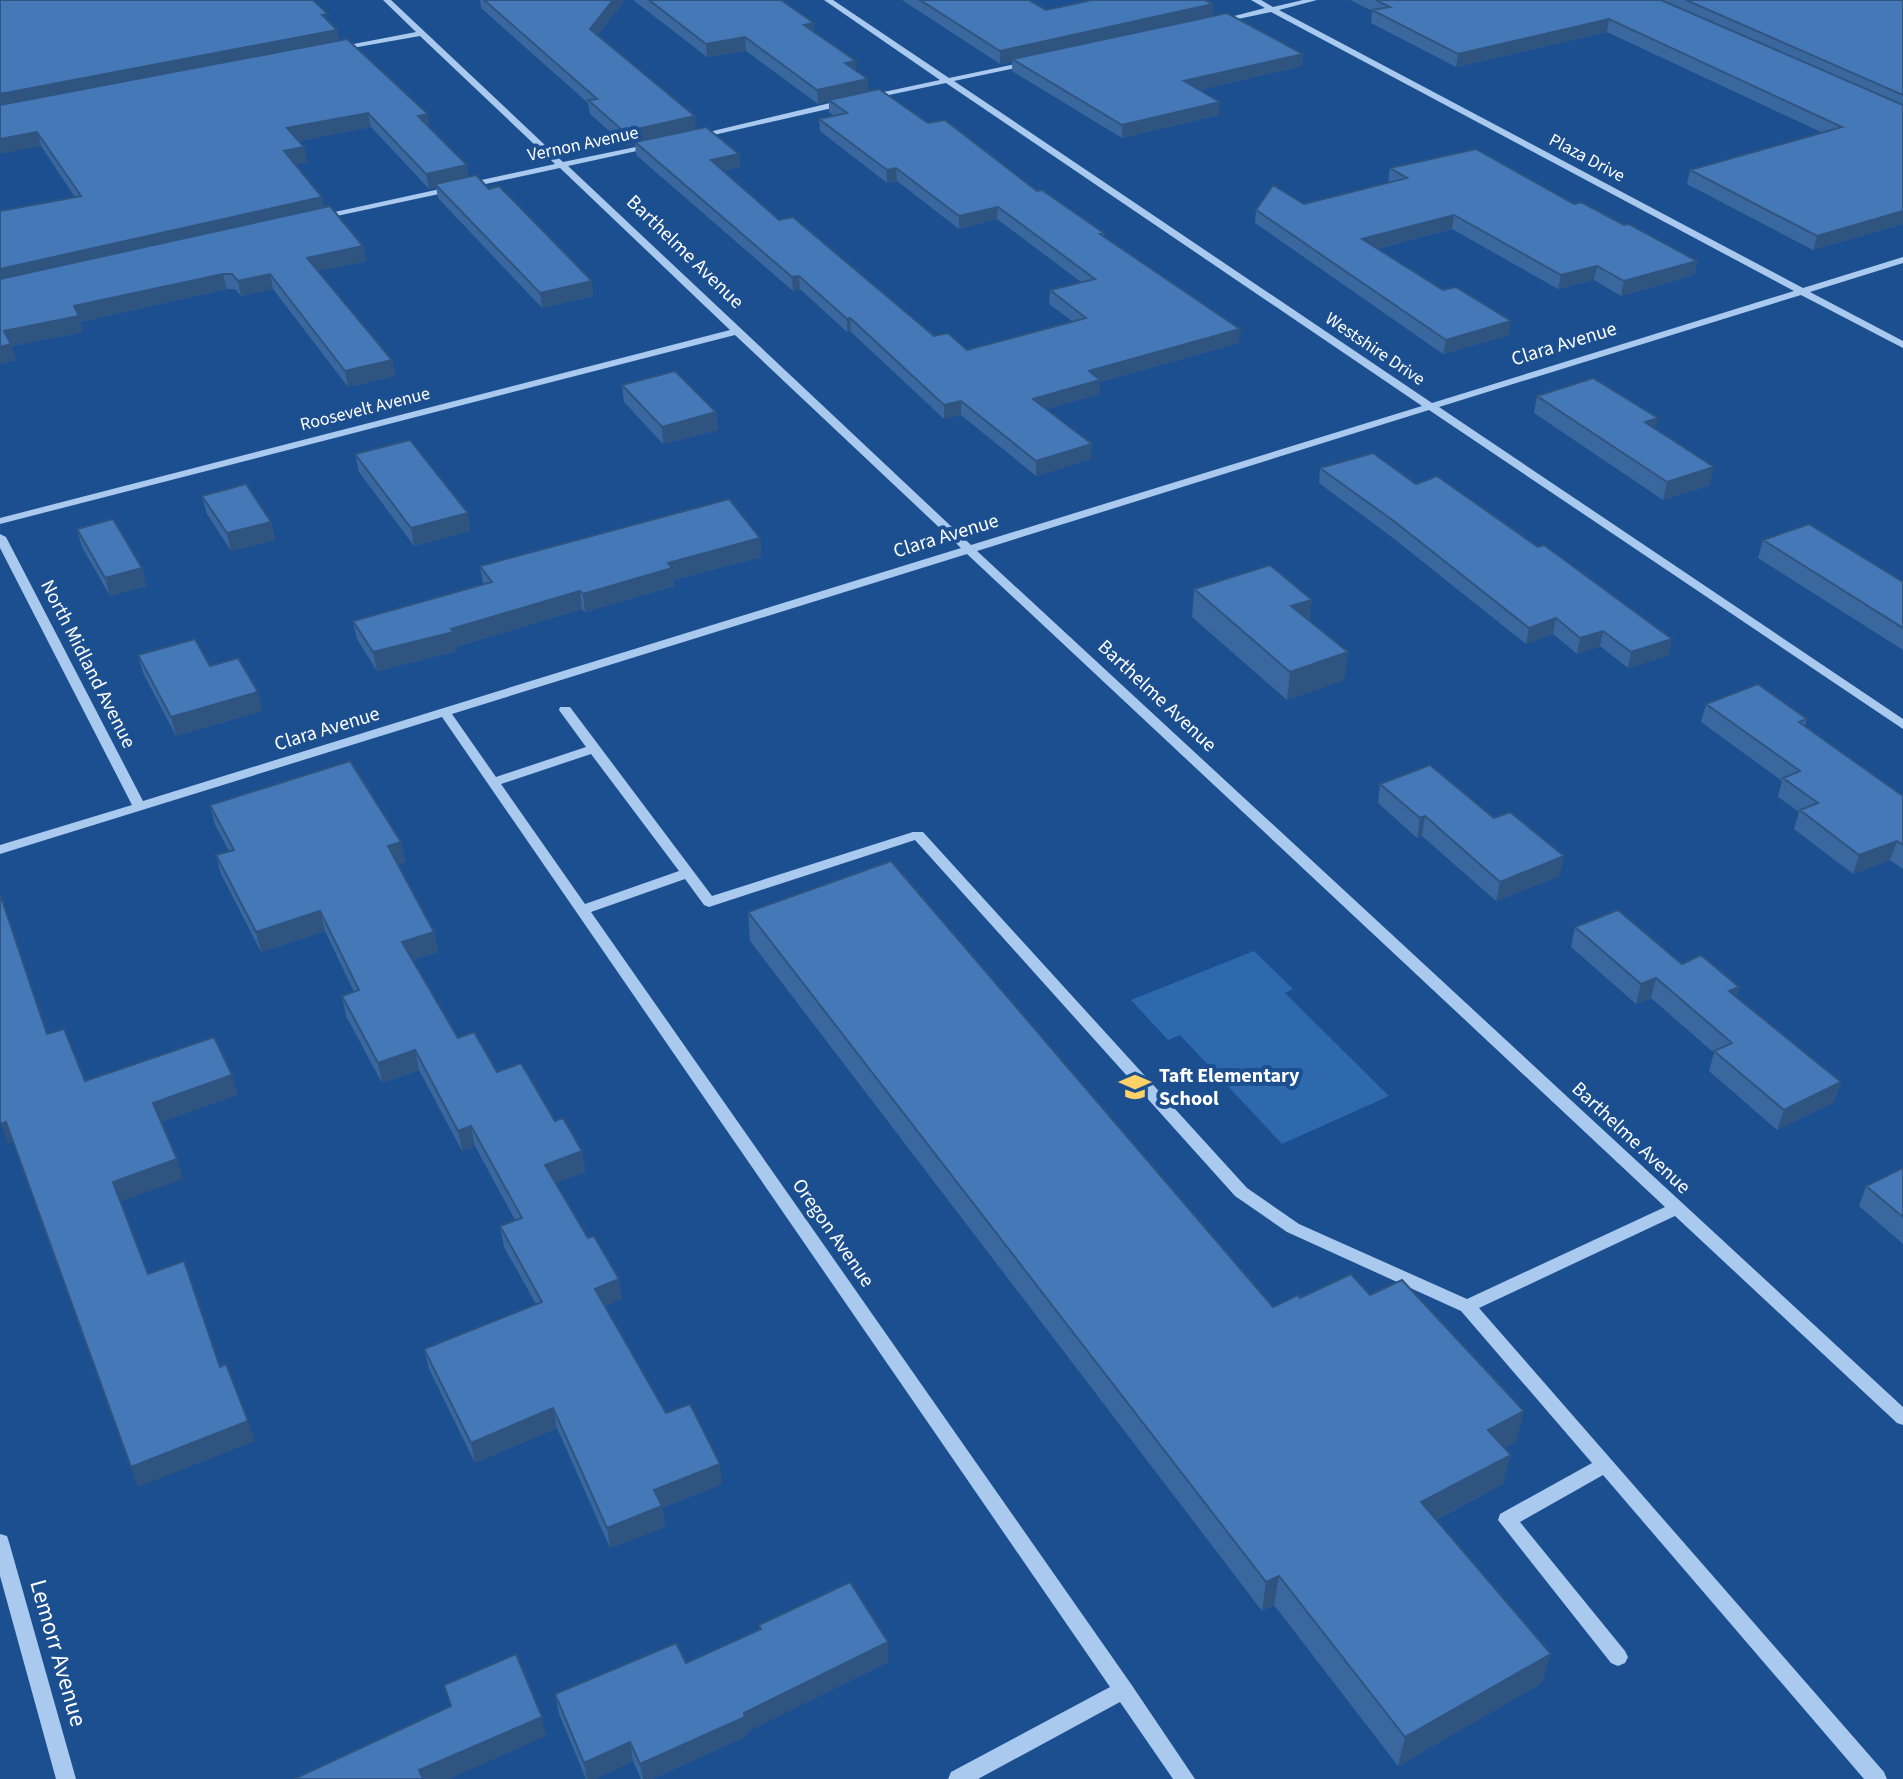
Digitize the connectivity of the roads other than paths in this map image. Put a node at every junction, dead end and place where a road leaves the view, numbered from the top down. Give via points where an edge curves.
1 (387, 0) edge
2 (828, 0) edge
3 (1255, 0) edge
4 (1313, 0) edge
5 (1272, 9) junction
6 (1210, 23) edge
7 (421, 33) junction
8 (328, 51) edge
9 (1039, 60) edge
10 (946, 81) junction
11 (687, 138) edge
12 (656, 144) edge
13 (565, 165) junction
14 (305, 222) edge
15 (1903, 260) edge
16 (1802, 291) junction
17 (738, 331) junction
18 (1903, 345) edge
19 (1431, 406) junction
20 (0, 521) edge
21 (2, 544) edge
22 (969, 550) junction
23 (565, 710) dead end
24 (445, 713) junction
25 (1903, 725) edge
26 (594, 749) junction
27 (493, 782) junction
28 (140, 808) junction
29 (0, 850) edge
30 (688, 873) junction
31 (582, 910) junction
32 (1678, 1208) junction
33 (1467, 1306) junction
34 (1903, 1418) edge
35 (1605, 1465) junction
36 (0, 1542) edge
37 (1618, 1657) dead end
38 (1124, 1690) junction
39 (66, 1779) edge
40 (958, 1779) edge
41 (1185, 1779) edge
42 (1877, 1779) edge

1 - 7 street, Barthelme Avenue
2 - 10 street, Westshire Drive
3 - 5 street, Plaza Drive
4 - 5 street
5 - 6 street
5 - 16 street, Plaza Drive
7 - 8 street
7 - 13 street, Barthelme Avenue
9 - 10 street
10 - 11 street
10 - 19 street, Westshire Drive
12 - 13 street, Vernon Avenue
13 - 14 street, Vernon Avenue
13 - 17 street, Barthelme Avenue
15 - 16 street, Clara Avenue
16 - 18 street, Plaza Drive
16 - 19 street, Clara Avenue
17 - 20 street, Roosevelt Avenue
17 - 22 street, Barthelme Avenue
19 - 22 street, Clara Avenue
19 - 25 street, Westshire Drive
21 - 28 street, North Midland Avenue
22 - 24 street, Clara Avenue
22 - 32 street, Barthelme Avenue
23 - 26 street
24 - 27 street, Oregon Avenue
24 - 28 street, Clara Avenue
26 - 27 street
26 - 30 street
27 - 31 street, Oregon Avenue
28 - 29 street, Clara Avenue
30 - 31 street
30 - 33 street via 709,902 918,835 1241,1192 1293,1228
31 - 38 street, Oregon Avenue
32 - 33 street
32 - 34 street, Barthelme Avenue
33 - 35 street
35 - 37 street via 1507,1520
35 - 42 street
36 - 39 street, Lemorr Avenue
38 - 40 street
38 - 41 street, Oregon Avenue

